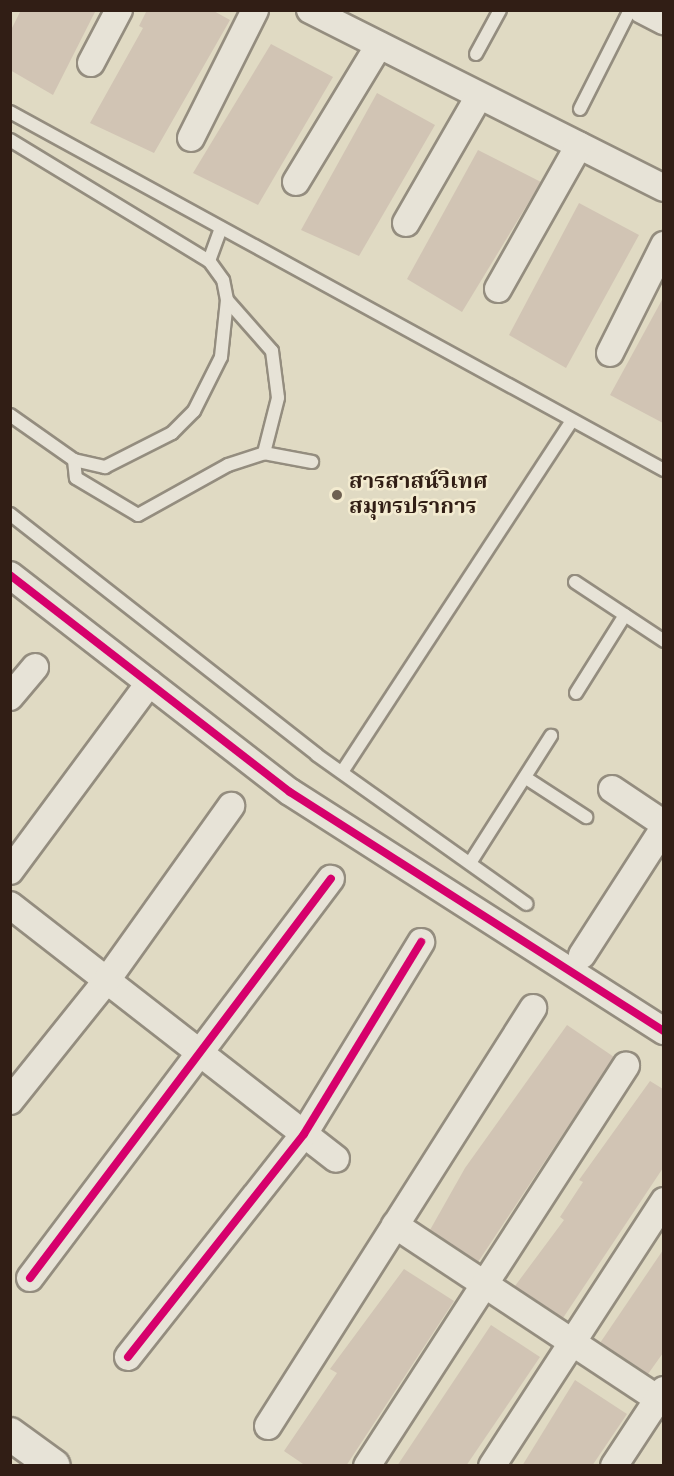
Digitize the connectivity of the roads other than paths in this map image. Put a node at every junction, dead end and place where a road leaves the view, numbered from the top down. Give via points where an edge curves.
1 (119, 10) edge
2 (255, 10) edge
3 (310, 10) edge
4 (500, 10) edge
5 (630, 10) edge
6 (642, 10) edge
7 (663, 21) edge
8 (379, 45) junction
9 (476, 54) dead end
10 (91, 63) dead end
11 (480, 96) junction
12 (580, 109) dead end
13 (10, 112) edge
14 (191, 138) dead end
15 (10, 140) edge
16 (579, 145) junction
17 (296, 182) dead end
18 (663, 188) edge
19 (406, 223) dead end
20 (222, 228) junction
21 (663, 245) edge
22 (209, 261) junction
23 (498, 289) dead end
24 (227, 300) junction
25 (610, 353) dead end
26 (10, 415) edge
27 (572, 420) junction
28 (264, 453) junction
29 (74, 460) junction
30 (312, 462) dead end
31 (663, 470) edge
32 (10, 514) edge
33 (10, 575) edge
34 (575, 582) dead end
35 (625, 615) junction
36 (663, 641) edge
37 (35, 667) dead end
38 (149, 683) junction
39 (576, 693) dead end
40 (10, 698) edge
41 (551, 736) dead end
42 (342, 772) junction
43 (526, 778) junction
44 (612, 789) dead end
45 (231, 806) dead end
46 (586, 817) dead end
47 (663, 826) edge
48 (470, 863) junction
49 (10, 871) edge
50 (331, 879) dead end
51 (527, 904) dead end
52 (10, 905) edge
53 (421, 942) dead end
54 (582, 955) dead end
55 (107, 980) junction
56 (532, 1008) dead end
57 (663, 1031) edge
58 (201, 1055) junction
59 (626, 1066) dead end
60 (10, 1101) edge
61 (304, 1134) junction
62 (336, 1159) dead end
63 (663, 1200) edge
64 (394, 1225) junction
65 (30, 1278) dead end
66 (482, 1283) junction
67 (572, 1342) junction
68 (128, 1357) dead end
69 (662, 1397) edge
70 (268, 1426) dead end
71 (10, 1434) edge
72 (54, 1466) edge
73 (367, 1466) edge
74 (492, 1466) edge
75 (614, 1466) edge

1 - 10 street
2 - 14 street
3 - 8 street
4 - 9 lane
5 - 12 lane
6 - 7 street
8 - 11 street
8 - 17 street
11 - 16 street
11 - 19 street
13 - 20 lane
15 - 22 lane
16 - 18 street
16 - 23 street
20 - 22 lane
20 - 27 lane
21 - 25 street
22 - 24 lane via 223,280
24 - 28 lane via 272,351 278,398
24 - 29 lane via 221,357 194,411 172,433 131,458 105,467
26 - 29 lane
27 - 31 lane
27 - 42 lane
28 - 29 lane via 228,465 138,515 76,478
28 - 30 lane
32 - 42 lane
33 - 38 street
34 - 35 lane
35 - 36 lane
35 - 39 lane
37 - 40 street
38 - 49 street
38 - 57 street via 290,792
41 - 43 lane
42 - 48 lane
43 - 46 lane
43 - 48 lane
44 - 47 street
45 - 55 street
47 - 54 street
48 - 51 lane
50 - 58 street
52 - 55 street
53 - 61 street
55 - 58 street
55 - 60 street
56 - 64 street
58 - 61 street
58 - 65 street
59 - 66 street
61 - 62 street
61 - 68 street
63 - 67 street
64 - 66 street
64 - 70 street
66 - 67 street
66 - 73 street
67 - 69 street
67 - 74 street
69 - 75 street
71 - 72 street

